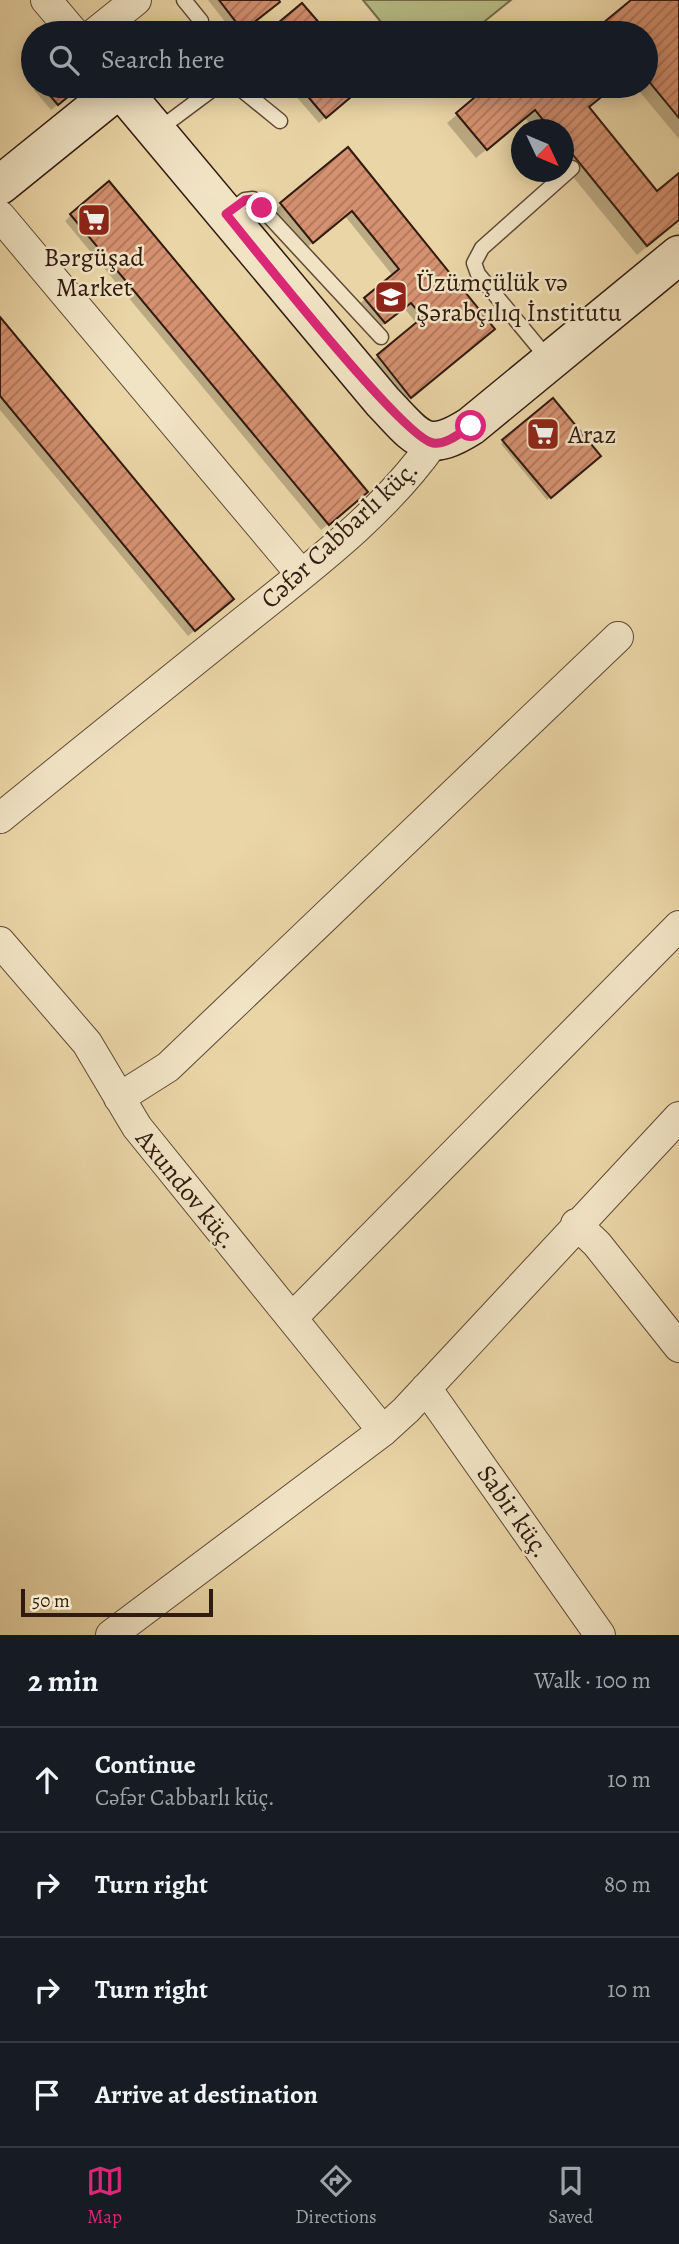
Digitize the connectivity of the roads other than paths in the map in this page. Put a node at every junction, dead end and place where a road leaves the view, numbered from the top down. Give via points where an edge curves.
1 (46, 0) edge
2 (136, 0) edge
3 (184, 0) edge
4 (64, 21) edge
5 (110, 21) edge
6 (200, 21) edge
7 (119, 98) edge
8 (132, 98) edge
9 (201, 98) edge
10 (251, 98) edge
11 (279, 121) dead end
12 (157, 131) junction
13 (557, 182) edge
14 (0, 186) edge
15 (226, 214) junction
16 (0, 216) edge
17 (679, 255) edge
18 (381, 337) dead end
19 (550, 361) junction
20 (433, 443) junction
21 (301, 574) junction
22 (618, 638) dead end
23 (0, 818) edge
24 (679, 926) edge
25 (0, 942) edge
26 (120, 1098) junction
27 (679, 1117) edge
28 (576, 1224) junction
29 (292, 1318) junction
30 (679, 1347) edge
31 (426, 1388) junction
32 (383, 1431) junction
33 (111, 1635) edge
34 (600, 1635) edge

1 - 4 street
2 - 5 street
3 - 6 lane
7 - 14 street
8 - 12 street
9 - 12 lane
10 - 11 lane
12 - 15 street
13 - 19 lane via 482,248 474,263 478,274
15 - 18 lane via 253,199
15 - 20 street via 383,402 416,435
16 - 21 street
17 - 19 street, Cəfər Cabbarlı küç.
19 - 20 street, Cəfər Cabbarlı küç. via 471,426
20 - 21 street, Cəfər Cabbarlı küç. via 389,495
21 - 23 street, Cəfər Cabbarlı küç.
22 - 26 street via 168,1067
24 - 29 street
25 - 26 street, Axundov küç. via 87,1043
26 - 29 street, Axundov küç. via 137,1127
27 - 28 street
28 - 30 street
28 - 31 street
29 - 32 street, Axundov küç.
31 - 32 street
31 - 34 street, Sabir küç.
32 - 33 street

